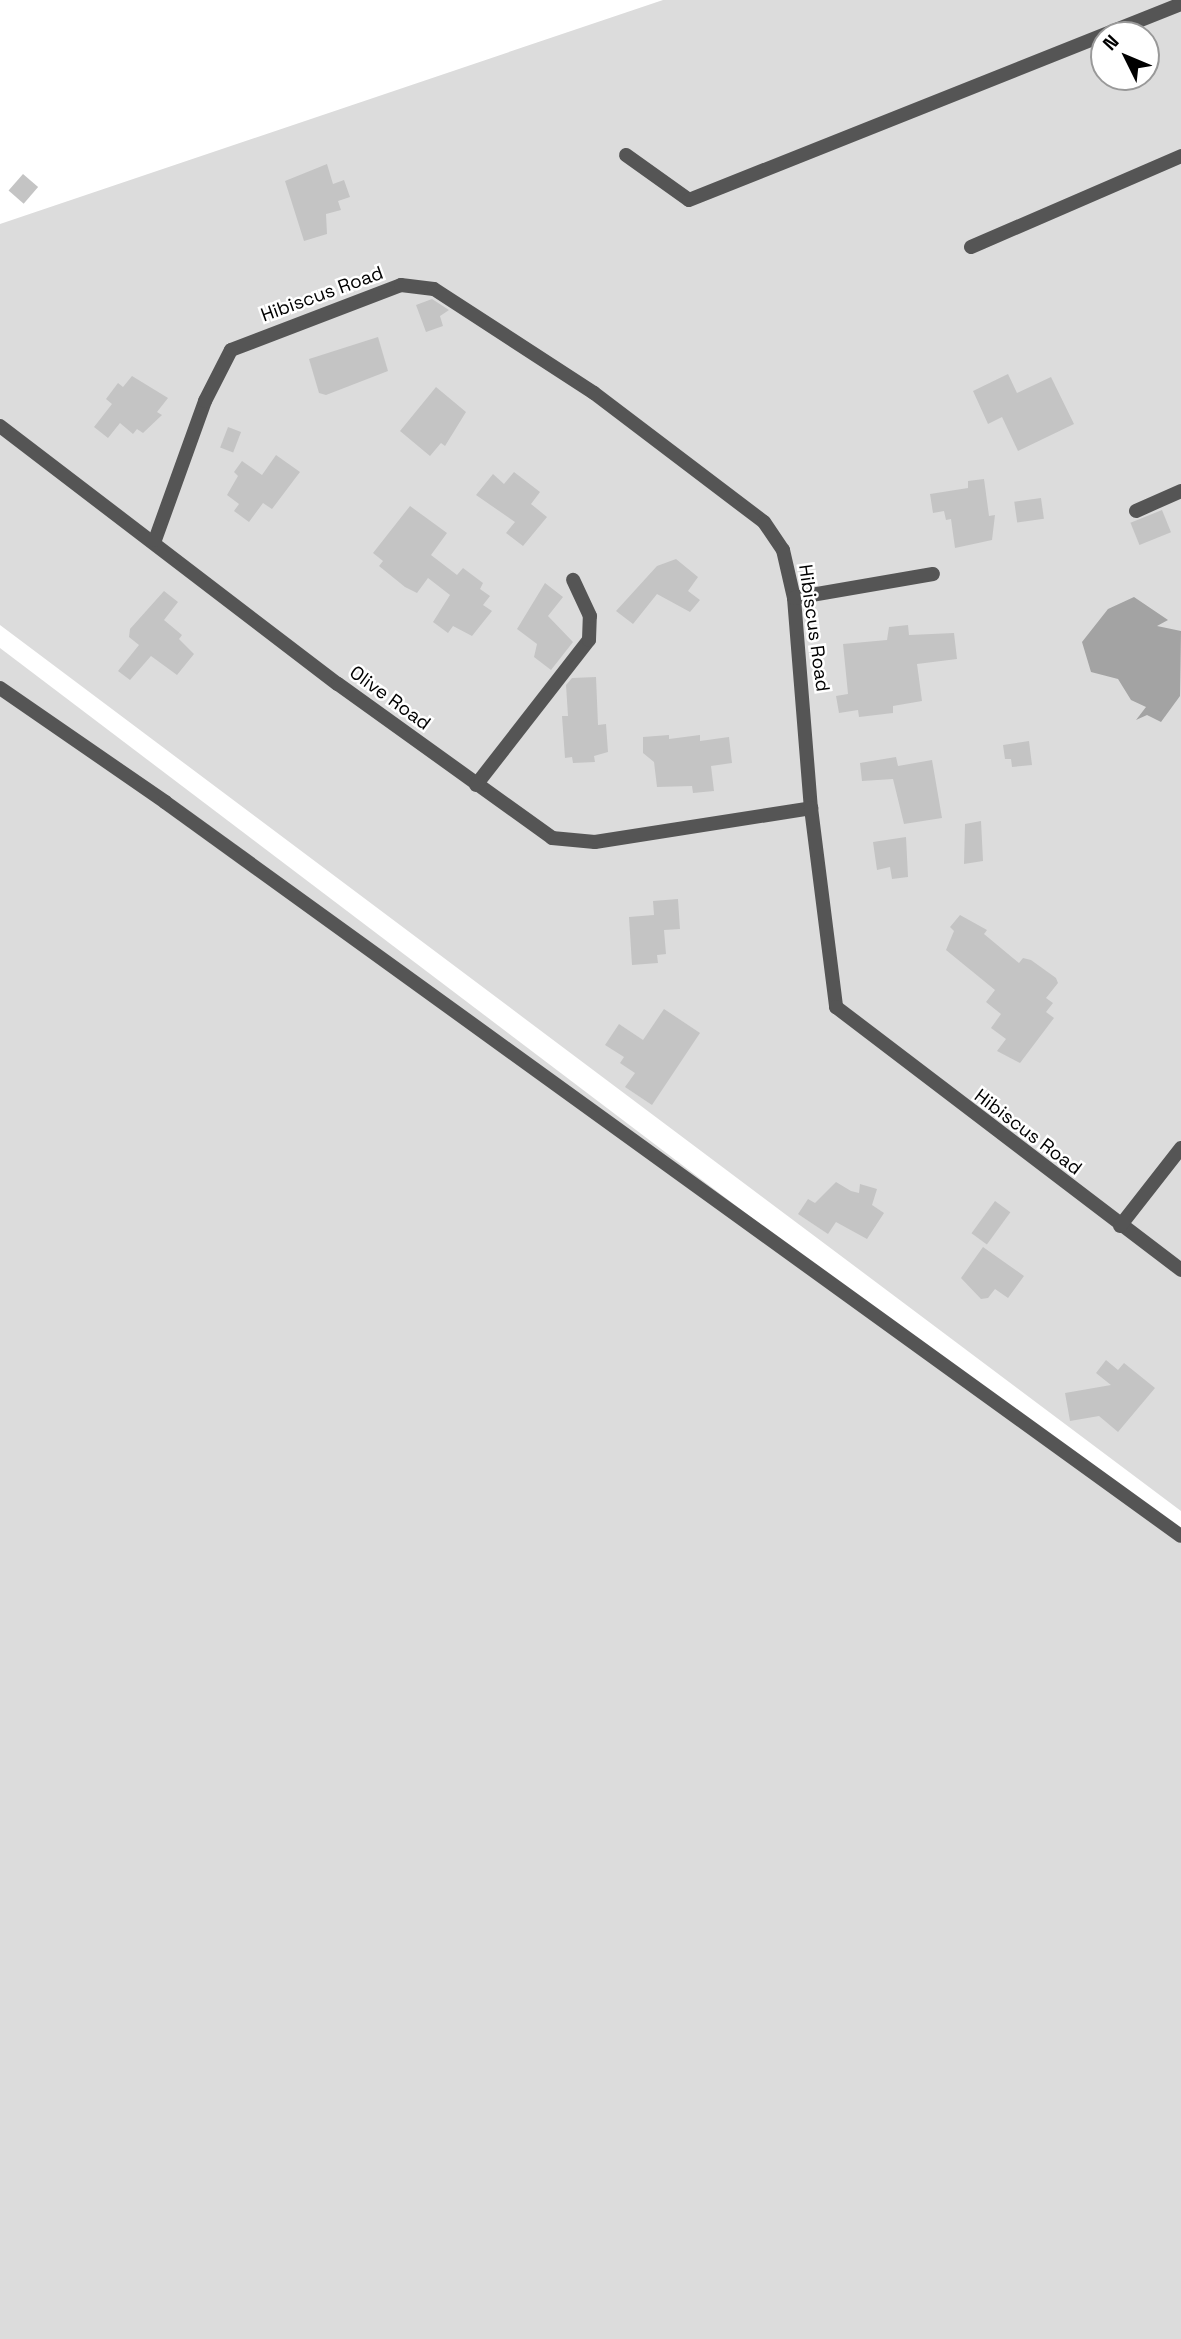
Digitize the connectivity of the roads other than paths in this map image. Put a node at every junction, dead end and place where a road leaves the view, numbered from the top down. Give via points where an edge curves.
1 (1181, 4) edge
2 (626, 155) dead end
3 (1181, 156) edge
4 (971, 247) dead end
5 (0, 426) edge
6 (1181, 491) edge
7 (1136, 512) dead end
8 (155, 540) junction
9 (933, 574) dead end
10 (573, 580) dead end
11 (794, 598) junction
12 (0, 688) edge
13 (476, 785) junction
14 (811, 808) junction
15 (1181, 1148) edge
16 (1120, 1226) junction
17 (1181, 1270) edge
18 (1181, 1536) edge

1 - 2 street via 689,200
3 - 4 street
5 - 8 street, Olive Road
6 - 7 street
8 - 11 street, Hibiscus Road via 205,401 231,350 401,285 419,285 462,305 594,393 764,522 783,550
8 - 13 street, Olive Road
9 - 11 street
10 - 13 street via 590,616 589,640
11 - 14 street, Hibiscus Road
12 - 18 street via 165,802
13 - 14 street, Olive Road via 533,827 570,841 594,842
14 - 16 street, Hibiscus Road via 836,1007
15 - 16 street
16 - 17 street, Hibiscus Road

